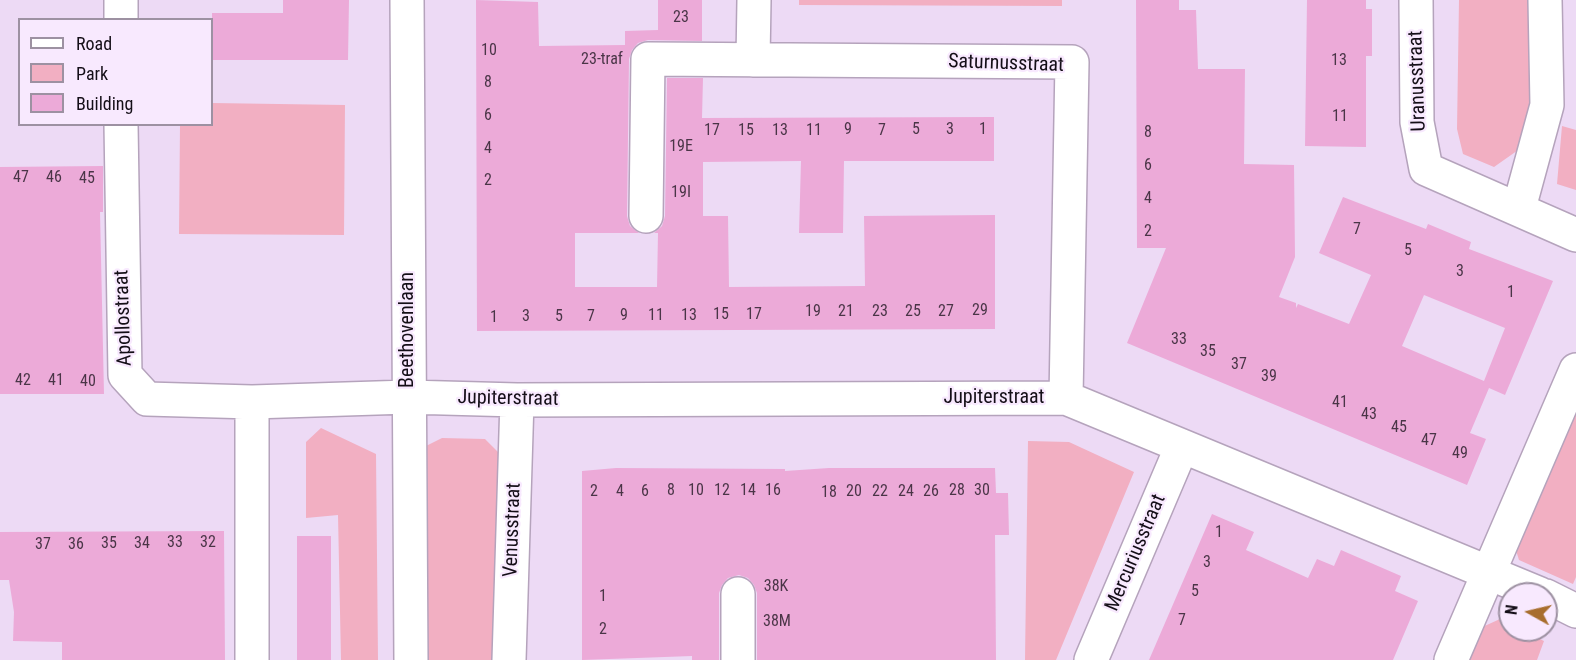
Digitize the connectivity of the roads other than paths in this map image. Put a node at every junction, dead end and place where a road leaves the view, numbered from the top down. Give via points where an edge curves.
1 (121, 0) edge
2 (407, 0) edge
3 (754, 0) edge
4 (1416, 0) edge
5 (1545, 0) edge
6 (121, 18) edge
7 (753, 60) junction
8 (121, 126) edge
9 (1519, 208) junction
10 (646, 216) dead end
11 (1576, 235) edge
12 (1576, 370) edge
13 (408, 397) junction
14 (1066, 398) junction
15 (517, 400) junction
16 (252, 402) junction
17 (1182, 446) junction
18 (1488, 573) junction
19 (1510, 582) edge
20 (738, 594) dead end
21 (1558, 602) edge
22 (1576, 611) edge
23 (252, 660) edge
24 (411, 660) edge
25 (509, 660) edge
26 (738, 660) edge
27 (1090, 660) edge
28 (1451, 660) edge

1 - 6 street
2 - 13 street, Beethovenlaan
3 - 7 street
4 - 9 street, Uranusstraat via 1417,122 1426,169
5 - 9 street via 1547,105
7 - 10 street, Saturnusstraat via 648,59
7 - 14 street, Saturnusstraat via 1072,62
8 - 16 street, Apollostraat via 125,375 147,399
9 - 11 street, Uranusstraat
12 - 18 street
13 - 15 street, Jupiterstraat
13 - 16 street, Apollostraat
13 - 24 street, Beethovenlaan
14 - 15 street, Jupiterstraat
14 - 17 street, Jupiterstraat
15 - 25 street, Venusstraat
16 - 23 street
17 - 18 street, Jupiterstraat
17 - 27 street, Mercuriusstraat
18 - 19 street, Jupiterstraat
18 - 28 street
20 - 26 street
21 - 22 street

